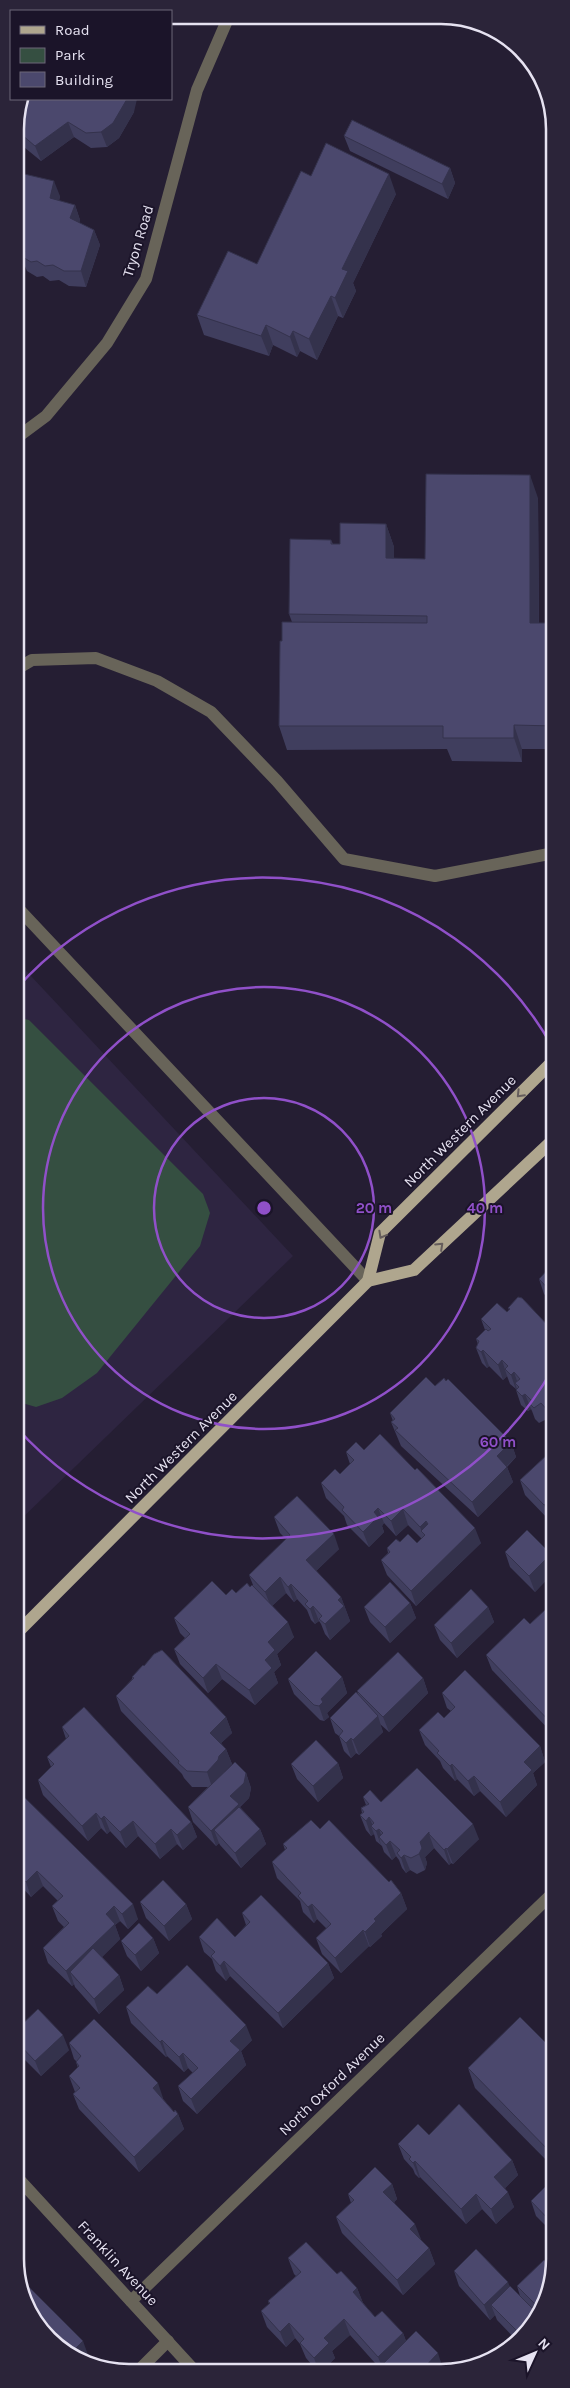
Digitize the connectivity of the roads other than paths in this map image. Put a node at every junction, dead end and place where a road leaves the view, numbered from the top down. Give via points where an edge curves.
1 (225, 24) edge
2 (24, 432) edge
3 (24, 665) edge
4 (546, 855) edge
5 (24, 915) edge
6 (546, 1068) edge
7 (546, 1146) edge
8 (368, 1282) junction
9 (24, 1626) edge
10 (546, 1900) edge
11 (24, 2185) edge
12 (131, 2301) junction
13 (168, 2341) junction
14 (145, 2364) edge
15 (189, 2364) edge

1 - 2 street, Tryon Road via 196,90 146,279 107,343 46,416
3 - 4 street via 32,660 96,658 165,685 211,712 277,781 344,859 435,876
5 - 8 street
6 -> 8 main road, North Western Avenue via 380,1233
8 -> 7 main road via 414,1270
8 - 9 main road, North Western Avenue
10 - 12 street, North Oxford Avenue
11 - 12 street, Franklin Avenue
12 - 13 street, Franklin Avenue
13 - 14 street
13 - 15 street, Franklin Avenue

